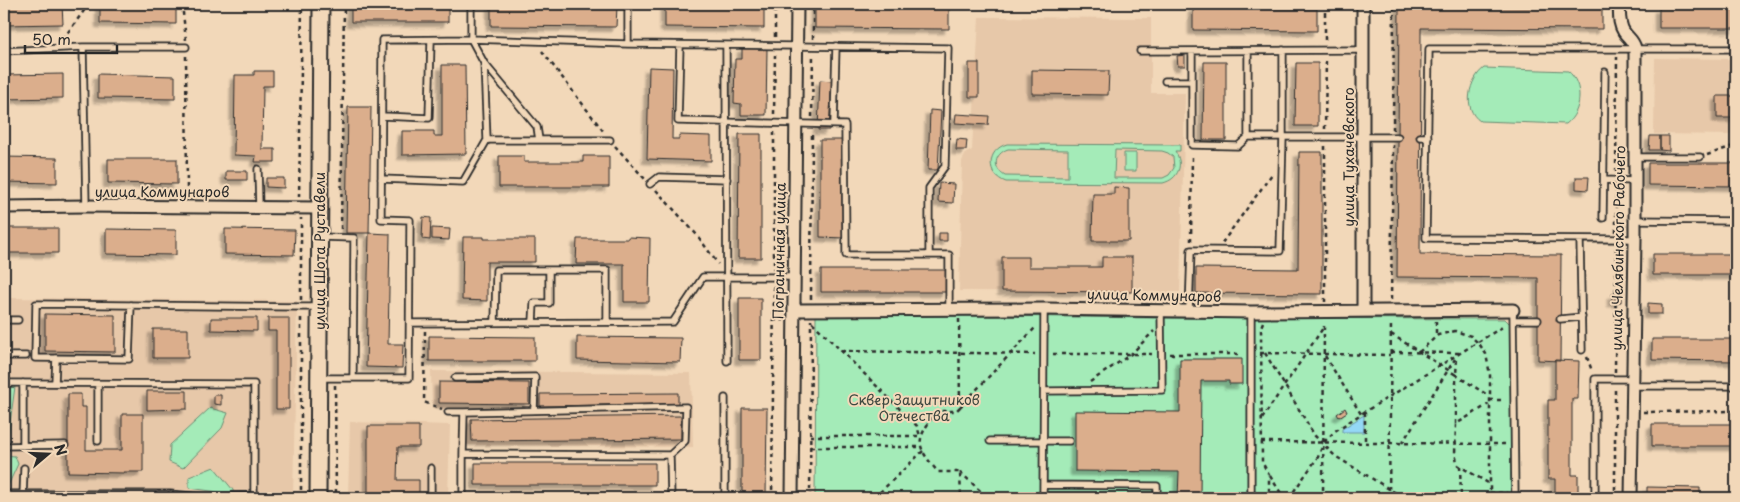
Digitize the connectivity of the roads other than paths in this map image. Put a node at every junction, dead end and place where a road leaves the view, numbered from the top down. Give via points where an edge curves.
1 (321, 4) edge
2 (471, 4) edge
3 (628, 4) edge
4 (797, 4) edge
5 (1363, 4) edge
6 (1619, 4) edge
7 (471, 39) junction
8 (431, 40) junction
9 (628, 44) junction
10 (680, 45) junction
11 (726, 45) junction
12 (797, 46) junction
13 (836, 46) junction
14 (83, 47) junction
15 (186, 47) road end
16 (1635, 48) junction
17 (1736, 49) edge
18 (1248, 50) junction
19 (1283, 50) junction
20 (1363, 50) junction
21 (4, 51) edge
22 (1140, 51) dead end
23 (1192, 51) junction
24 (484, 63) junction
25 (1605, 72) dead end
26 (1165, 81) dead end
27 (1192, 81) junction
28 (382, 116) junction
29 (727, 123) junction
30 (796, 123) junction
31 (834, 124) junction
32 (1283, 136) junction
33 (1363, 136) junction
34 (1248, 137) junction
35 (1395, 137) road end
36 (1420, 137) dead end
37 (1428, 137) junction
38 (487, 140) junction
39 (539, 140) junction
40 (610, 140) road end
41 (1635, 157) junction
42 (1700, 157) road end
43 (258, 169) dead end
44 (727, 178) junction
45 (381, 179) junction
46 (1604, 180) junction
47 (1634, 181) junction
48 (650, 184) road end
49 (86, 206) junction
50 (4, 207) edge
51 (258, 207) junction
52 (319, 208) junction
53 (1603, 218) dead end
54 (1634, 220) junction
55 (1736, 221) edge
56 (319, 237) junction
57 (1635, 239) junction
58 (1580, 240) junction
59 (929, 255) junction
60 (549, 270) junction
61 (794, 277) junction
62 (728, 278) junction
63 (131, 305) junction
64 (318, 307) junction
65 (949, 309) junction
66 (1044, 309) junction
67 (794, 310) junction
68 (1363, 310) junction
69 (1161, 311) junction
70 (1189, 311) junction
71 (1252, 312) junction
72 (1514, 315) junction
73 (1582, 317) junction
74 (4, 320) edge
75 (18, 320) dead end
76 (1538, 320) dead end
77 (1560, 320) dead end
78 (495, 322) junction
79 (534, 322) junction
80 (607, 322) junction
81 (411, 323) junction
82 (1582, 350) road end
83 (4, 356) edge
84 (26, 356) dead end
85 (56, 358) junction
86 (727, 361) dead end
87 (318, 378) junction
88 (353, 378) junction
89 (455, 378) dead end
90 (1632, 382) junction
91 (4, 383) edge
92 (23, 383) junction
93 (55, 383) junction
94 (98, 384) junction
95 (1736, 386) edge
96 (1044, 390) junction
97 (725, 398) dead end
98 (534, 410) junction
99 (448, 412) road end
100 (464, 412) junction
101 (98, 441) dead end
102 (990, 441) dead end
103 (1044, 441) junction
104 (1068, 441) dead end
105 (65, 445) dead end
106 (4, 446) edge
107 (23, 446) junction
108 (463, 454) junction
109 (670, 455) junction
110 (24, 468) dead end
111 (431, 468) dead end
112 (1044, 485) junction
113 (4, 494) edge
114 (170, 496) edge
115 (23, 497) edge
116 (202, 497) edge
117 (254, 497) edge
118 (318, 498) edge
119 (431, 498) edge
120 (463, 498) edge
121 (671, 498) edge
122 (725, 498) edge
123 (792, 498) edge
124 (1043, 498) edge
125 (1157, 498) edge
126 (1252, 498) edge
127 (1515, 498) edge
128 (1595, 498) edge
129 (1631, 498) edge

1 - 52 street, улица Шота Руставели
2 - 7 lane
3 - 9 lane
4 - 12 street, Пограничная улица
5 - 20 street, улица Тухачевского
6 - 16 street via 1622,30
7 - 8 lane
7 - 9 lane
7 - 24 lane
8 - 28 lane via 382,40
8 - 28 lane via 429,118
9 - 10 lane
10 - 11 lane
10 - 29 lane via 678,121
11 - 12 lane
11 - 29 lane
12 - 13 lane
12 - 30 street, Пограничная улица
13 - 31 lane
13 - 59 lane via 948,48 945,166 929,188
14 - 15 lane
14 - 21 lane
14 - 49 lane
16 - 17 lane
16 - 37 lane via 1429,49
16 - 41 street, улица Челябинского Рабочего
18 - 19 lane
18 - 23 lane
18 - 34 lane
19 - 20 lane
19 - 32 lane
20 - 33 street, улица Тухачевского
22 - 23 lane
23 - 27 lane
24 - 38 lane
24 - 39 lane via 537,127
25 - 46 lane
26 - 27 lane
27 - 34 lane via 1192,145 1238,146
28 - 45 lane
29 - 30 lane
29 - 44 lane
30 - 31 lane
30 - 61 street, Пограничная улица
31 - 59 lane via 845,125 846,255
32 - 33 lane
32 - 34 lane
32 - 70 lane via 1280,250 1191,250
33 - 35 lane
33 - 68 street, улица Тухачевского
36 - 37 lane
37 - 58 lane via 1426,238
38 - 39 lane
38 - 45 lane via 463,182
39 - 40 lane
41 - 42 lane
41 - 47 street, улица Челябинского Рабочего
43 - 51 lane
44 - 48 lane via 659,177
44 - 62 lane
45 - 81 lane via 382,220 410,220
46 - 47 lane
46 - 53 lane
47 - 54 street, улица Челябинского Рабочего
49 - 50 street, улица Коммунаров
49 - 51 street, улица Коммунаров
51 - 52 street, улица Коммунаров
52 - 56 street, улица Шота Руставели
54 - 55 lane
54 - 57 street, улица Челябинского Рабочего
56 - 64 street, улица Шота Руставели
56 - 88 lane via 354,238
57 - 58 lane
57 - 90 street, улица Челябинского Рабочего
58 - 73 lane
59 - 65 lane via 949,255
60 - 78 lane via 496,270
60 - 79 lane via 549,303 534,302
60 - 80 lane via 607,270
61 - 62 lane
61 - 67 street, Пограничная улица
62 - 80 lane via 703,277 673,322
62 - 86 lane
63 - 64 lane
63 - 85 lane via 129,359
63 - 85 lane via 36,304 35,358
64 - 87 street, улица Шота Руставели
65 - 66 street, улица Коммунаров
65 - 67 street, улица Коммунаров
66 - 69 street, улица Коммунаров
66 - 96 lane
67 - 123 street, Пограничная улица
68 - 71 street, улица Коммунаров
68 - 72 street, улица Коммунаров
69 - 70 street, улица Коммунаров
69 - 96 lane via 1162,390
70 - 71 street, улица Коммунаров
71 - 126 lane
72 - 76 lane
72 - 127 lane
73 - 77 lane
73 - 82 lane
74 - 75 lane
78 - 79 lane
78 - 81 lane
79 - 80 lane
81 - 88 lane via 410,378
83 - 84 lane
85 - 93 lane
87 - 88 lane
87 - 118 street, улица Шота Руставели
89 - 98 lane via 535,377
90 - 95 lane
90 - 128 lane via 1595,379
90 - 129 street, улица Челябинского Рабочего
91 - 92 lane
92 - 93 lane
92 - 107 lane
93 - 94 lane
94 - 101 lane
94 - 117 lane via 254,384
96 - 103 lane
97 - 122 lane
98 - 100 lane
98 - 109 lane via 686,407 685,441
99 - 100 lane
100 - 108 lane
102 - 103 lane
103 - 104 lane
103 - 112 lane
105 - 107 lane
106 - 107 lane
108 - 109 lane
108 - 120 lane
109 - 121 lane
110 - 115 lane
111 - 119 lane
112 - 124 lane
112 - 125 lane via 1157,486
113 - 115 lane
114 - 115 lane
114 - 116 lane
116 - 117 lane

